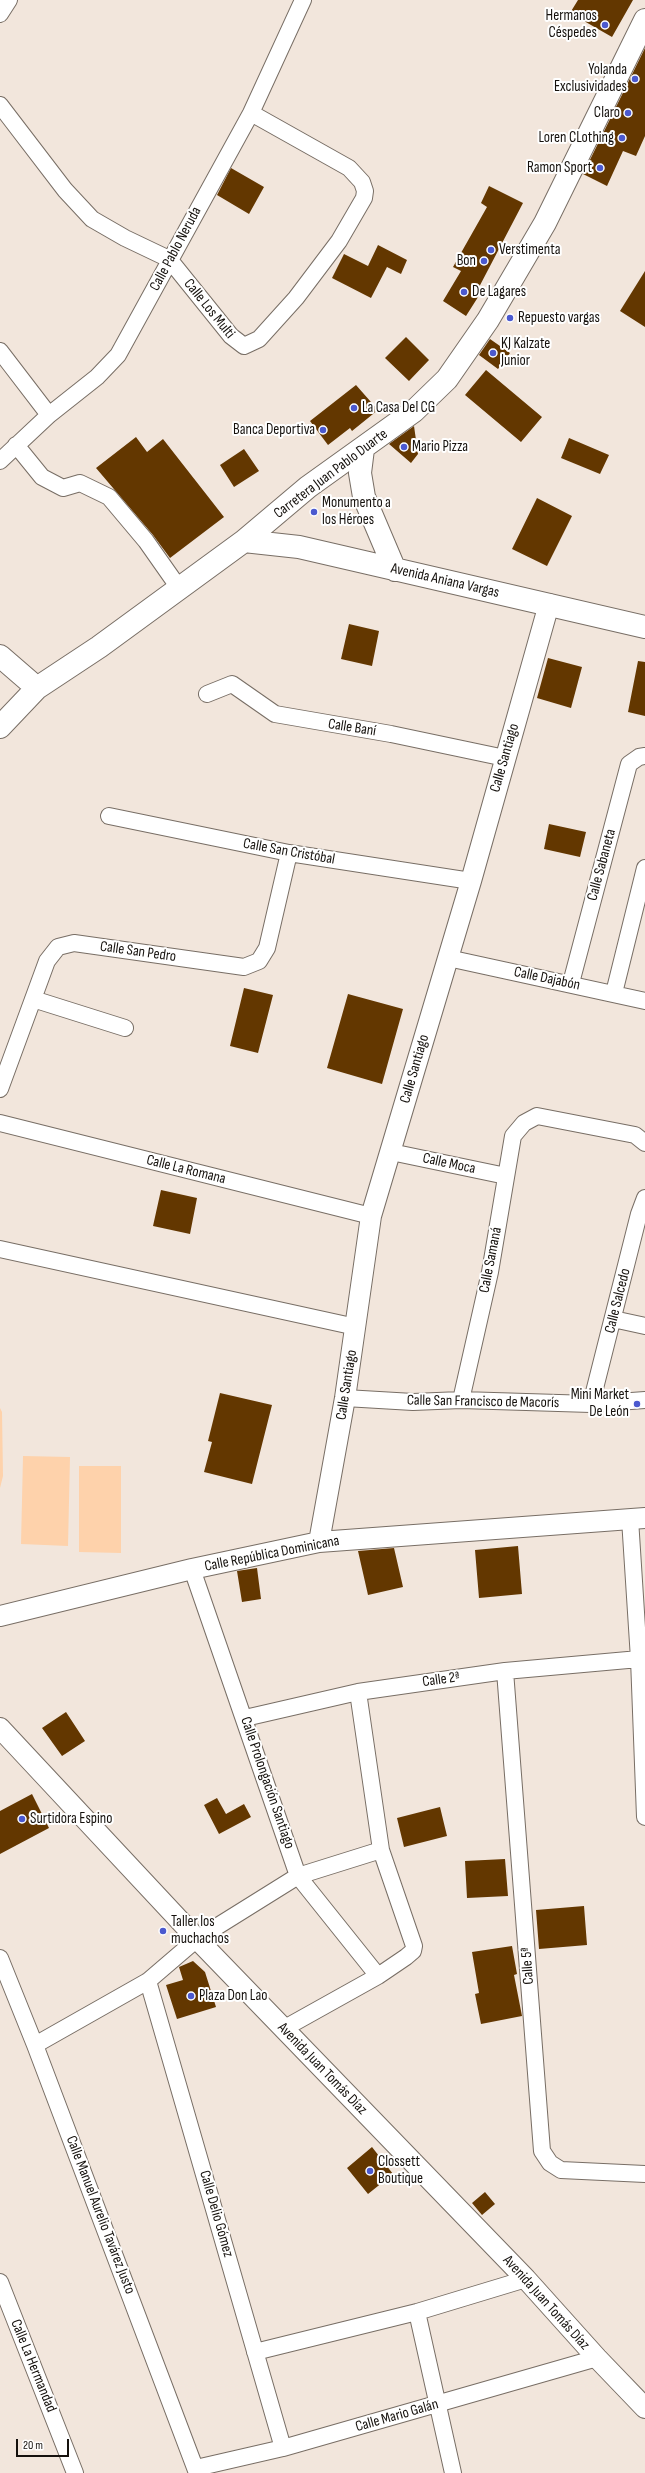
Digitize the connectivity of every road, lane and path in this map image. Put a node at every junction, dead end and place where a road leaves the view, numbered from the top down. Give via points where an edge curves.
1 (9, 0) edge
2 (303, 0) edge
3 (0, 14) edge
4 (645, 20) edge
5 (0, 105) edge
6 (251, 113) junction
7 (169, 259) junction
8 (0, 350) edge
9 (49, 415) junction
10 (16, 445) junction
11 (363, 449) junction
12 (0, 461) edge
13 (244, 541) junction
14 (395, 570) junction
15 (179, 588) junction
16 (549, 604) junction
17 (645, 627) edge
18 (0, 656) edge
19 (37, 688) junction
20 (207, 694) dead end
21 (0, 727) edge
22 (645, 756) edge
23 (505, 758) junction
24 (108, 816) dead end
25 (289, 853) junction
26 (645, 868) edge
27 (471, 881) junction
28 (448, 958) junction
29 (571, 983) junction
30 (614, 993) junction
31 (33, 999) junction
32 (645, 1001) edge
33 (125, 1028) dead end
34 (0, 1089) edge
35 (0, 1123) edge
36 (645, 1143) edge
37 (391, 1152) junction
38 (506, 1176) junction
39 (645, 1198) edge
40 (372, 1216) junction
41 (0, 1249) edge
42 (613, 1319) junction
43 (356, 1326) junction
44 (645, 1326) edge
45 (345, 1398) junction
46 (461, 1400) junction
47 (645, 1400) edge
48 (591, 1404) junction
49 (637, 1518) edge
50 (319, 1542) junction
51 (192, 1569) junction
52 (0, 1616) edge
53 (639, 1659) junction
54 (505, 1671) junction
55 (358, 1692) junction
56 (245, 1718) junction
57 (0, 1728) edge
58 (645, 1817) edge
59 (381, 1850) junction
60 (298, 1876) junction
61 (197, 1939) junction
62 (0, 1958) edge
63 (378, 1976) junction
64 (148, 1981) junction
65 (283, 2029) junction
66 (36, 2045) junction
67 (645, 2174) edge
68 (526, 2279) junction
69 (0, 2282) edge
70 (417, 2312) junction
71 (255, 2352) junction
72 (597, 2358) junction
73 (438, 2404) junction
74 (645, 2408) edge
75 (283, 2448) junction
76 (196, 2471) edge
77 (75, 2473) edge
78 (453, 2473) edge

1 - 3 street
2 - 6 street, Calle Pablo Neruda
4 - 11 main road, Carretera Juan Pablo Duarte via 545,224 488,320 447,379 414,411
5 - 7 street, Calle Los Multi via 65,190 92,219
6 - 7 street, Calle Pablo Neruda
6 - 7 street, Calle Los Multi via 352,171 362,182 364,198 339,241 296,298 274,325 250,345 244,346 231,336
7 - 9 street, Calle Pablo Neruda via 118,355 97,377
8 - 9 street
9 - 10 street, Calle Pablo Neruda
10 - 12 street, Calle Pablo Neruda
10 - 15 street via 42,477 63,488 80,483 108,497 146,541
11 - 13 main road, Carretera Juan Pablo Duarte via 308,488
11 - 14 main road via 360,473 364,497
13 - 14 main road, Avenida Aniana Vargas via 299,547
13 - 15 main road, Carretera Juan Pablo Duarte
14 - 16 main road, Avenida Aniana Vargas
15 - 19 main road, Carretera Juan Pablo Duarte
16 - 17 main road, Avenida Aniana Vargas
16 - 23 street, Calle Santiago
18 - 19 main road
19 - 21 main road, Carretera Juan Pablo Duarte
20 - 23 street, Calle Baní via 232,684 275,714 391,734
22 - 29 street, Calle Sabaneta via 629,764
23 - 27 street, Calle Santiago
24 - 25 street, Calle San Cristóbal
25 - 27 street, Calle San Cristóbal
25 - 31 street, Calle San Pedro via 266,948 259,961 244,967 74,943 58,947 47,961
26 - 30 street
27 - 28 street, Calle Santiago
28 - 29 street, Calle Dajabón
28 - 37 street, Calle Santiago
29 - 30 street, Calle Dajabón
30 - 32 street, Calle Dajabón
31 - 33 street
31 - 34 street, Calle San Pedro
35 - 40 street, Calle La Romana
36 - 38 street, Calle Samaná via 635,1134 537,1116 524,1123 513,1136
37 - 38 street, Calle Moca
37 - 40 street, Calle Santiago
38 - 46 street, Calle Samaná via 490,1272
39 - 42 street, Calle Salcedo
40 - 43 street, Calle Santiago
41 - 43 street
42 - 44 street
42 - 48 street, Calle Salcedo
43 - 45 street, Calle Santiago
45 - 46 street, Calle San Francisco de Macorís via 413,1402
45 - 50 street, Calle Santiago
46 - 48 street, Calle San Francisco de Macorís
47 - 48 street, Calle San Francisco de Macorís
49 - 50 street, Calle República Dominicana
49 - 53 street
50 - 51 street, Calle República Dominicana
51 - 52 street, Calle República Dominicana
51 - 56 street, Calle Prolongación Santiago
53 - 54 street, Calle 2ª
53 - 58 street
54 - 55 street, Calle 2ª
54 - 67 street, Calle 5ª via 542,2151 550,2163 561,2170
55 - 56 street, Calle 2ª
55 - 59 street
56 - 60 street, Calle Prolongación Santiago
57 - 61 street, Avenida Juan Tomás Díaz
59 - 60 street
59 - 63 street via 414,1946 413,1952
60 - 61 street
60 - 63 street, Calle Prolongación Santiago
61 - 64 street
61 - 65 street, Avenida Juan Tomás Díaz
62 - 66 street, Calle Manuel Aurelio Tavárez Justo
63 - 65 street
64 - 66 street
64 - 71 street, Calle Delio Gómez
65 - 68 street, Avenida Juan Tomás Díaz
66 - 76 street, Calle Manuel Aurelio Tavárez Justo
68 - 70 street
68 - 72 street, Avenida Juan Tomás Díaz
69 - 77 street, Calle La Hermandad
70 - 71 street
70 - 73 street
71 - 75 street, Calle Delio Gómez
72 - 73 street, Calle Mario Galán
72 - 74 street, Avenida Juan Tomás Díaz
73 - 75 street, Calle Mario Galán
73 - 78 street
75 - 76 street, Calle Mario Galán

